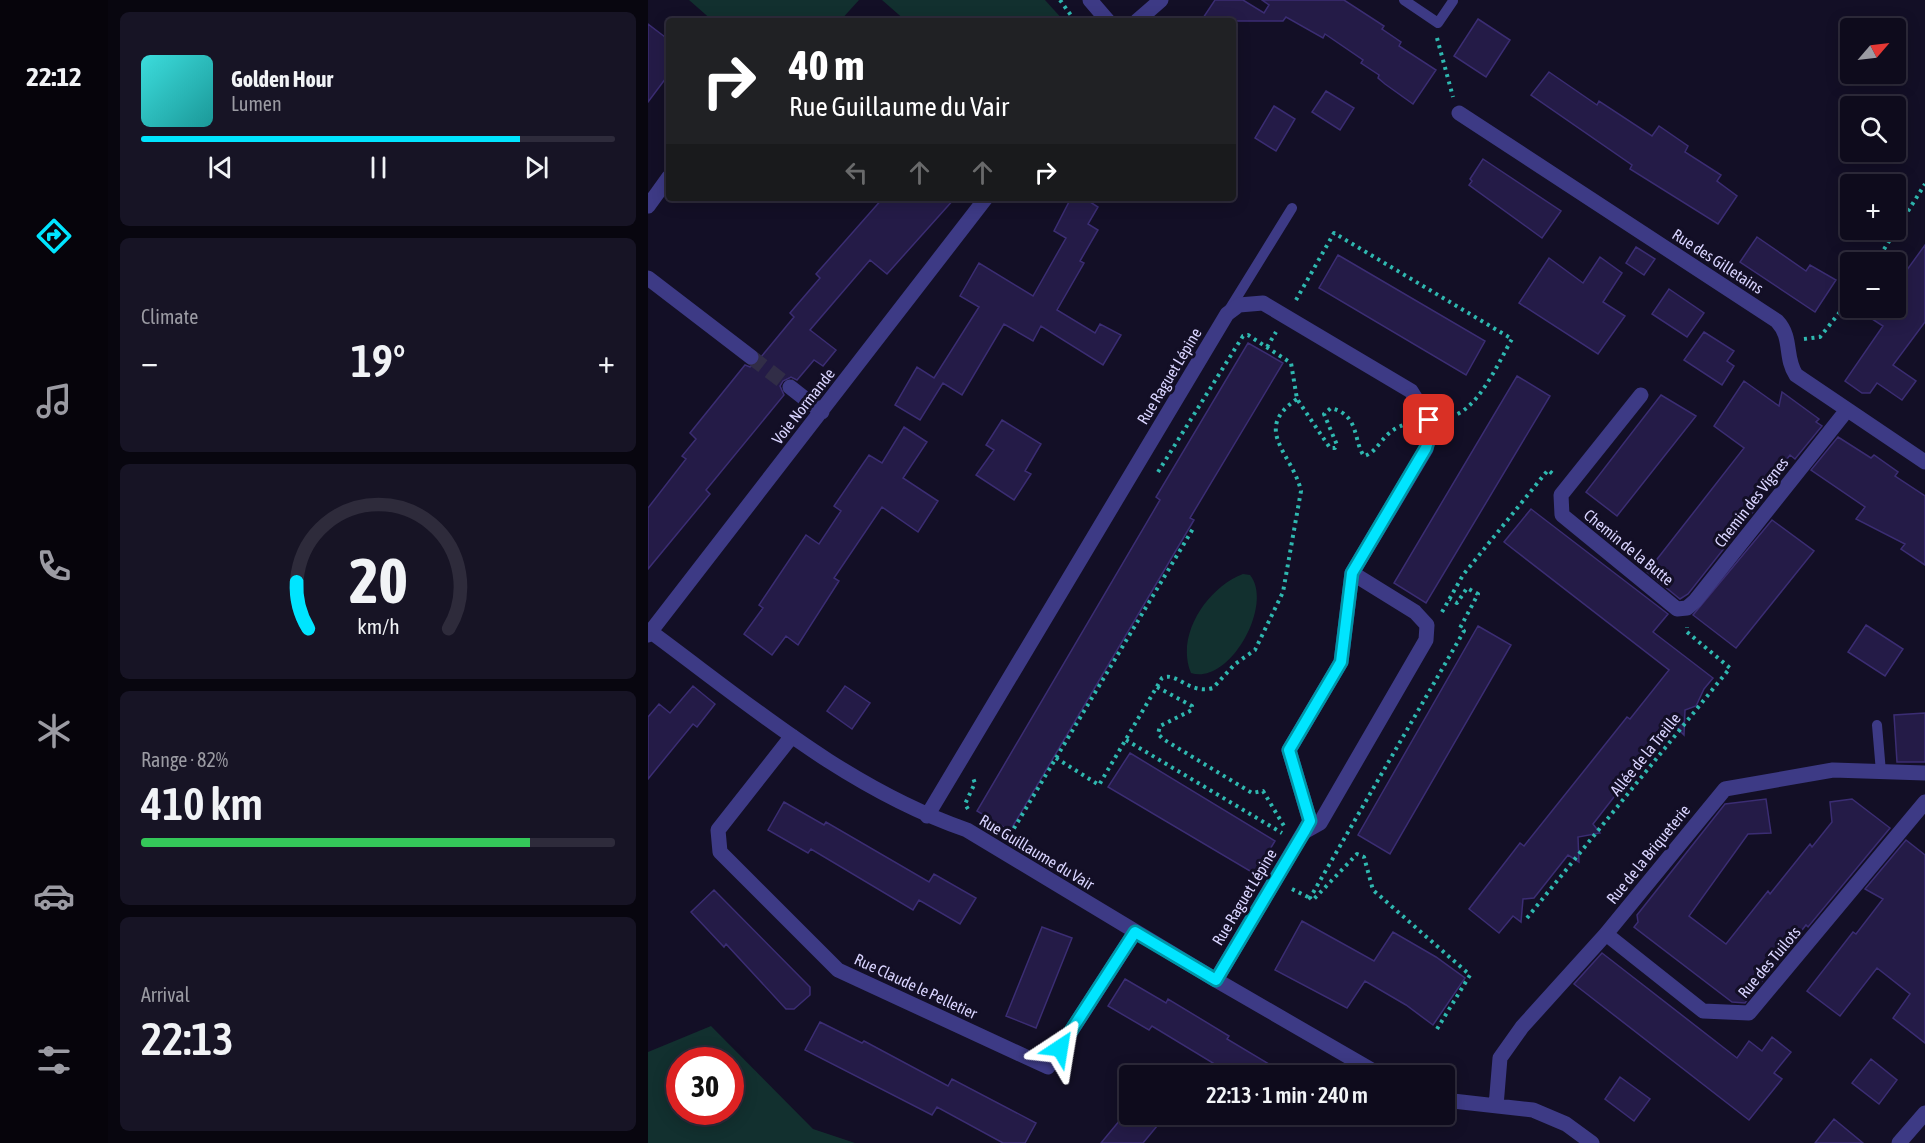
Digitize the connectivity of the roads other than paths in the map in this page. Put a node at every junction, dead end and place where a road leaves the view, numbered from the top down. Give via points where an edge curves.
1 (1090, 0) edge
2 (1161, 0) edge
3 (1404, 0) edge
4 (1453, 1) edge
5 (1105, 18) edge
6 (1140, 18) edge
7 (1459, 113) road end
8 (666, 181) edge
9 (984, 201) edge
10 (648, 206) edge
11 (1292, 208) dead end
12 (648, 278) edge
13 (1227, 314) junction
14 (751, 357) tunnel mouth
15 (790, 387) tunnel mouth
16 (1641, 395) dead end
17 (1846, 410) junction
18 (822, 412) junction
19 (1925, 462) edge
20 (1352, 573) junction
21 (1682, 608) joint
22 (649, 632) edge
23 (1877, 725) dead end
24 (792, 736) junction
25 (1881, 772) junction
26 (1925, 773) edge
27 (1925, 802) edge
28 (927, 816) junction
29 (1304, 832) junction
30 (1135, 932) junction
31 (1606, 934) junction
32 (1216, 980) junction
33 (1363, 1065) edge
34 (1455, 1101) edge
35 (1496, 1106) junction
36 (1925, 1113) edge
37 (1592, 1143) edge
38 (1899, 1143) edge

1 - 5 street
2 - 6 street
3 - 4 lane via 1438,23
7 - 17 street, Rue des Gilletains via 1777,321 1789,340 1790,366 1796,375
8 - 10 street
9 - 18 street, Voie Normande
11 - 13 lane
12 - 14 street
13 - 20 street, Rue Raguet Lépine via 1239,305 1263,303 1411,391 1429,420 1426,448
13 - 28 street, Rue Raguet Lépine
15 - 18 street
16 - 21 street, Chemin de la Butte via 1561,495 1559,503 1562,515
17 - 19 street
17 - 21 street, Chemin des Vignes via 1695,601
18 - 22 street, Voie Normande
20 - 29 street, Rue Raguet Lépine via 1341,662 1289,750 1310,821
20 - 29 street, Rue Raguet Lépine via 1415,612 1426,625 1426,640 1320,824
22 - 24 street, Rue Guillaume du Vair
23 - 25 lane
24 - 28 street, Rue Guillaume du Vair via 883,795
24 - 30 street, Rue Claude le Pelletier via 717,830 720,852 838,970 1048,1067
25 - 26 street, Rue de la Briqueterie
25 - 31 street, Rue de la Briqueterie via 1833,770 1725,789
27 - 31 street, Rue des Tuilots via 1749,1013 1704,1011
28 - 30 street, Rue Guillaume du Vair via 967,830
29 - 32 street, Rue Raguet Lépine
30 - 32 street, Rue Guillaume du Vair
31 - 35 street, Rue de la Briqueterie via 1522,1027 1500,1058
32 - 33 street, Rue Guillaume du Vair
34 - 35 street
35 - 37 street via 1533,1110 1566,1124
36 - 38 street

